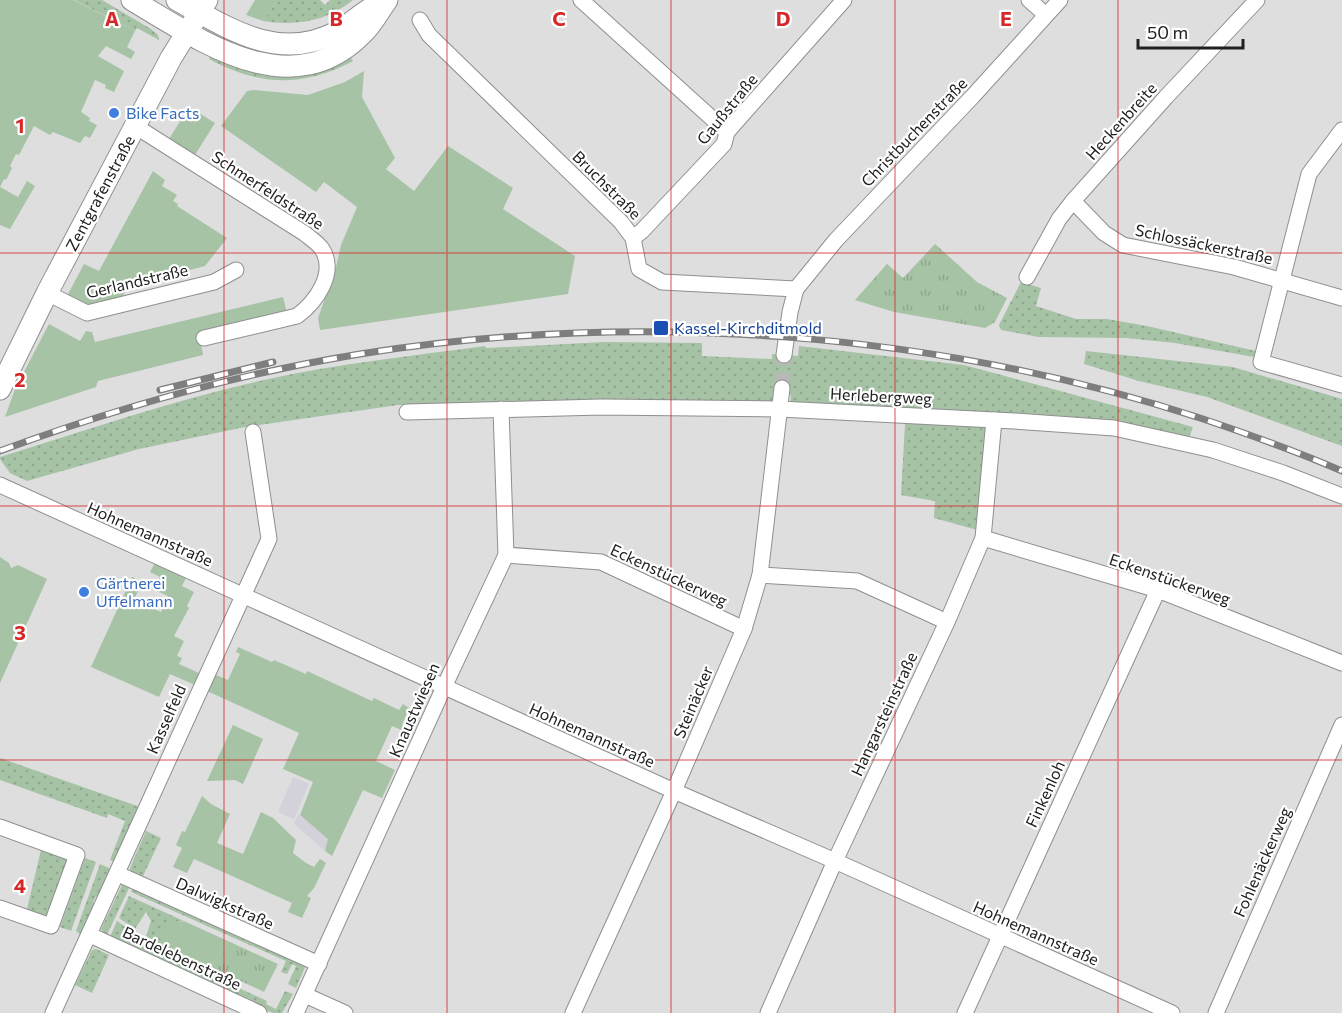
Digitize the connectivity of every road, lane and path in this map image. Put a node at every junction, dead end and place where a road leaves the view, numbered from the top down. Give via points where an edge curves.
1 (132, 0) edge
2 (177, 0) edge
3 (581, 0) edge
4 (844, 0) edge
5 (1029, 0) edge
6 (1060, 0) edge
7 (1257, 0) edge
8 (386, 1) edge
9 (203, 6) edge
10 (1046, 15) junction
11 (420, 20) dead end
12 (187, 32) junction
13 (135, 126) junction
14 (1342, 130) edge
15 (727, 132) junction
16 (1073, 201) junction
17 (633, 238) junction
18 (236, 270) dead end
19 (1027, 277) dead end
20 (1283, 280) junction
21 (796, 289) junction
22 (47, 293) junction
23 (1342, 298) edge
24 (204, 338) dead end
25 (784, 355) tunnel mouth
26 (1342, 385) edge
27 (782, 388) tunnel mouth
28 (0, 389) edge
29 (501, 409) junction
30 (780, 409) junction
31 (407, 412) dead end
32 (994, 420) junction
33 (254, 432) dead end
34 (0, 485) edge
35 (1342, 496) edge
36 (983, 538) junction
37 (506, 555) junction
38 (760, 575) junction
39 (1158, 590) junction
40 (243, 596) junction
41 (947, 622) junction
42 (744, 629) junction
43 (1342, 663) edge
44 (444, 687) junction
45 (1342, 725) edge
46 (674, 791) junction
47 (0, 827) edge
48 (835, 861) junction
49 (118, 874) junction
50 (0, 908) edge
51 (90, 935) junction
52 (1000, 936) junction
53 (319, 964) junction
54 (304, 995) junction
55 (54, 1013) edge
56 (259, 1013) edge
57 (296, 1013) edge
58 (345, 1013) edge
59 (573, 1013) edge
60 (768, 1013) edge
61 (965, 1013) edge
62 (1172, 1013) edge
63 (1216, 1013) edge

1 - 12 main road
2 - 9 main road
3 - 15 street
4 - 15 street, Gaußstraße
5 - 10 street
6 - 10 street, Christbuchenstraße
7 - 16 street, Heckenbreite
8 - 9 main road via 337,32 299,43 247,37
8 - 12 main road via 362,34 346,47 308,64 258,64
9 - 12 main road, Zentgrafenstraße
10 - 21 street, Christbuchenstraße via 836,240
11 - 17 street, Bruchstraße via 429,35
12 - 13 main road, Zentgrafenstraße
13 - 22 main road, Zentgrafenstraße
13 - 24 street, Schmerfeldstraße via 304,233 321,247 328,260 326,279 310,306 297,316
14 - 20 street via 1309,174
15 - 17 street, Gaußstraße via 724,144
16 - 19 street, Heckenbreite
16 - 20 street, Schlossäckerstraße via 1111,240 1123,245
17 - 21 street, Bruchstraße via 639,270 662,282
18 - 22 street, Gerlandstraße via 214,282 87,313
20 - 23 street, Schlossäckerstraße
20 - 26 street via 1261,362
21 - 25 street
22 - 28 main road, Zentgrafenstraße
27 - 30 street, Steinäcker
29 - 30 street, Herlebergweg
29 - 31 street, Herlebergweg
29 - 37 street, Knaustwiesen
30 - 32 street, Herlebergweg
30 - 38 street, Steinäcker
32 - 35 street, Herlebergweg via 1114,428 1213,450
32 - 36 street, Hangarsteinstraße
33 - 40 street, Kasselfeld via 268,539
34 - 40 street, Hohnemannstraße
36 - 39 street, Eckenstückerweg
36 - 41 street, Hangarsteinstraße
37 - 42 street, Eckenstückerweg via 601,562
37 - 44 street, Knaustwiesen
38 - 41 street via 857,581
38 - 42 street, Steinäcker
39 - 43 street, Eckenstückerweg
39 - 52 street, Finkenloh
40 - 44 street, Hohnemannstraße
40 - 49 street, Kasselfeld
41 - 48 street, Hangarsteinstraße
42 - 46 street, Steinäcker
44 - 46 street, Hohnemannstraße
44 - 53 street, Knaustwiesen
45 - 63 street, Fohlenäckerweg
46 - 48 street, Hohnemannstraße
46 - 59 street, Steinäcker
47 - 50 street via 77,855 51,926
48 - 52 street, Hohnemannstraße
48 - 60 street, Hangarsteinstraße
49 - 51 street, Kasselfeld
49 - 53 street, Dalwigkstraße
51 - 55 street, Kasselfeld
51 - 56 street, Bardelebenstraße
52 - 61 street, Finkenloh
52 - 62 street, Hohnemannstraße
53 - 54 street, Knaustwiesen
54 - 57 street, Knaustwiesen
54 - 58 street

